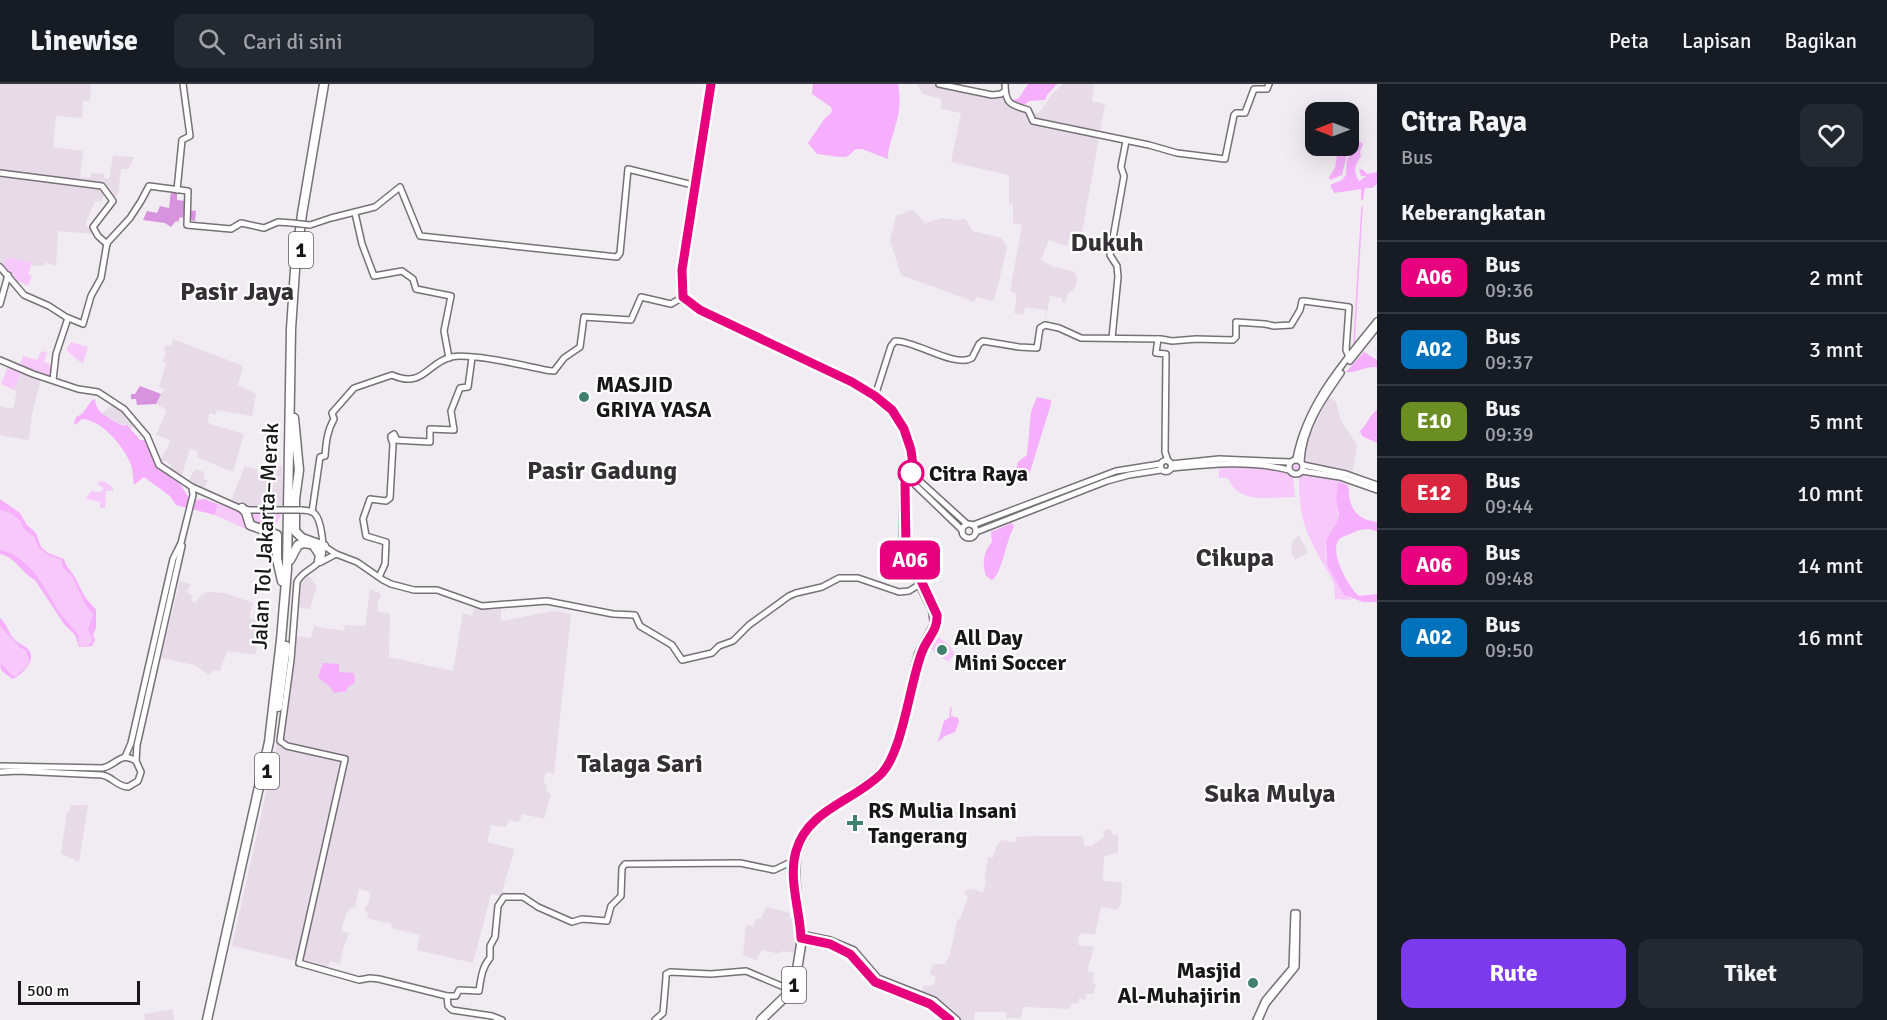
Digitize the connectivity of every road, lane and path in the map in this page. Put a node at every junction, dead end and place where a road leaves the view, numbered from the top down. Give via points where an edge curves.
1 (183, 84) edge
2 (326, 84) edge
3 (711, 84) edge
4 (939, 84) edge
5 (1269, 84) edge
6 (1005, 87) edge
7 (1126, 141) junction
8 (0, 173) edge
9 (696, 186) junction
10 (177, 190) junction
11 (355, 213) junction
12 (107, 243) junction
13 (0, 267) edge
14 (8, 275) junction
15 (683, 297) junction
16 (0, 303) edge
17 (68, 318) junction
18 (1377, 321) edge
19 (1377, 327) edge
20 (1371, 332) junction
21 (1112, 338) junction
22 (1158, 339) junction
23 (1349, 357) junction
24 (449, 358) junction
25 (472, 358) junction
26 (0, 360) edge
27 (1336, 377) junction
28 (53, 380) junction
29 (875, 396) junction
30 (294, 418) junction
31 (288, 435) junction
32 (1297, 464) junction
33 (1166, 465) junction
34 (908, 478) junction
35 (1377, 485) edge
36 (192, 487) junction
37 (1377, 490) edge
38 (200, 492) junction
39 (194, 496) junction
40 (932, 496) junction
41 (1045, 502) junction
42 (246, 509) junction
43 (312, 512) junction
44 (187, 515) junction
45 (284, 518) junction
46 (968, 523) junction
47 (960, 528) junction
48 (976, 532) junction
49 (323, 547) junction
50 (290, 560) junction
51 (320, 561) junction
52 (379, 577) junction
53 (172, 583) junction
54 (920, 584) junction
55 (285, 589) junction
56 (281, 640) junction
57 (911, 690) junction
58 (138, 726) junction
59 (125, 757) junction
60 (136, 760) junction
61 (0, 766) edge
62 (112, 766) junction
63 (77, 770) junction
64 (0, 772) edge
65 (111, 778) junction
66 (795, 860) junction
67 (1295, 913) dead end
68 (803, 936) junction
69 (852, 952) junction
70 (791, 990) junction
71 (447, 996) junction
72 (209, 1020) edge
73 (502, 1020) edge
74 (655, 1020) edge
75 (761, 1020) edge
76 (950, 1020) edge
77 (957, 1020) edge
78 (1257, 1020) edge

1 - 10 street via 190,136 182,140
2 - 30 highway, Jalan Tol Jakarta–Merak / 1 via 299,271
2 - 31 highway, Jalan Tol Jakarta–Merak / 1 via 295,270
3 - 9 highway
4 - 6 street via 992,95 1001,94
5 - 7 street via 1267,89 1254,88 1245,113 1234,115 1225,159
6 - 7 street via 1010,103 1028,110 1034,122
7 - 21 street via 1121,167 1123,185 1110,255 1118,277
8 - 12 street via 102,186 113,201 93,229
9 - 11 street via 628,169 617,257 420,236 400,187 378,206
9 - 15 highway via 682,278
10 - 11 street, bridge via 189,193 187,225 232,229 241,223 264,228 278,222 310,225
10 - 12 street via 148,186 130,218
11 - 24 street via 374,276 401,271 413,279 416,289 451,296 444,331
12 - 17 street via 102,278 91,296 83,324
13 - 14 street
14 - 16 street
14 - 17 street via 22,294
15 - 25 street via 671,304 641,297 631,320 584,317 580,347 555,370
15 - 29 highway via 700,310
17 - 28 street via 56,354
18 - 20 street
19 - 20 street
20 - 23 street
20 - 27 street
21 - 22 street
21 - 29 street via 1081,338 1045,325 1040,328 1037,348 981,342 972,358 964,361 895,341
22 - 23 street via 1233,340 1236,322 1291,325 1304,301 1349,307
22 - 33 street via 1156,353 1165,353
23 - 27 street
24 - 25 street
24 - 43 street via 412,379 392,375 352,390 334,408 325,456 320,457
25 - 52 street via 468,387 460,388 451,411 454,430 430,429 430,440 393,440 390,498 370,499 363,517 366,536 386,542 385,564
26 - 28 street
27 - 32 street via 1312,418
28 - 36 street via 98,392 124,409 146,435 159,465
29 - 34 highway via 901,423 912,455
30 - 49 highway via 299,470 295,528 298,536
30 - 50 highway, Jalan Tol Jakarta–Merak / 1
31 - 45 highway
31 - 55 highway, Jalan Tol Jakarta–Merak / 1
32 - 33 street via 1236,461
32 - 35 street
32 - 37 street
33 - 41 street via 1131,471
34 - 40 street
34 - 54 highway via 903,492 904,548
34 - 57 highway via 907,551 937,623 922,649
36 - 38 street
36 - 39 street
38 - 39 street
38 - 42 street
39 - 44 street
40 - 46 street
40 - 47 street
41 - 46 street
41 - 48 street
42 - 43 street, bridge
42 - 45 highway via 249,522 262,527 275,528
42 - 56 highway via 250,525 277,535 282,586
43 - 49 street via 319,519
44 - 53 street
44 - 53 street via 174,556
45 - 55 highway via 281,556
46 - 47 street
46 - 48 street
47 - 48 street via 968,538
49 - 50 highway via 299,544
49 - 51 street
49 - 51 highway
49 - 52 street
50 - 72 highway, Jalan Tol Jakarta–Merak / 1 via 288,622 273,742
51 - 71 street via 301,575 297,583 280,741 285,746 345,759 299,963 359,980 379,979
52 - 54 street via 391,584 437,590 486,607 547,601 635,615 642,627 672,645 682,660 712,653 794,593 837,579 858,578 899,592
53 - 58 street
54 - 57 highway via 934,612 935,624 919,654
55 - 56 highway, Jalan Tol Jakarta–Merak / 1
56 - 72 highway, Jalan Tol Jakarta–Merak / 1 via 269,741
57 - 66 highway, 1 via 896,745 882,772 813,822
58 - 59 street
58 - 60 street
59 - 60 street
59 - 62 street
60 - 65 street via 141,772 134,785 122,787
61 - 63 street
62 - 63 street
62 - 65 street
63 - 64 street
63 - 65 street
66 - 68 highway, 1 via 795,890
66 - 71 street via 774,870 740,863 626,863 621,896 611,906 607,921 572,922 523,897 504,897 498,906 495,939 480,990 459,990 456,996
67 - 78 street via 1296,967
68 - 69 street
68 - 70 highway, 1
69 - 76 street via 875,982 930,1004
69 - 77 street via 878,978 934,1000
70 - 74 street via 746,971 670,972 666,974 663,1013
70 - 75 highway, 1
71 - 73 street via 453,1010

